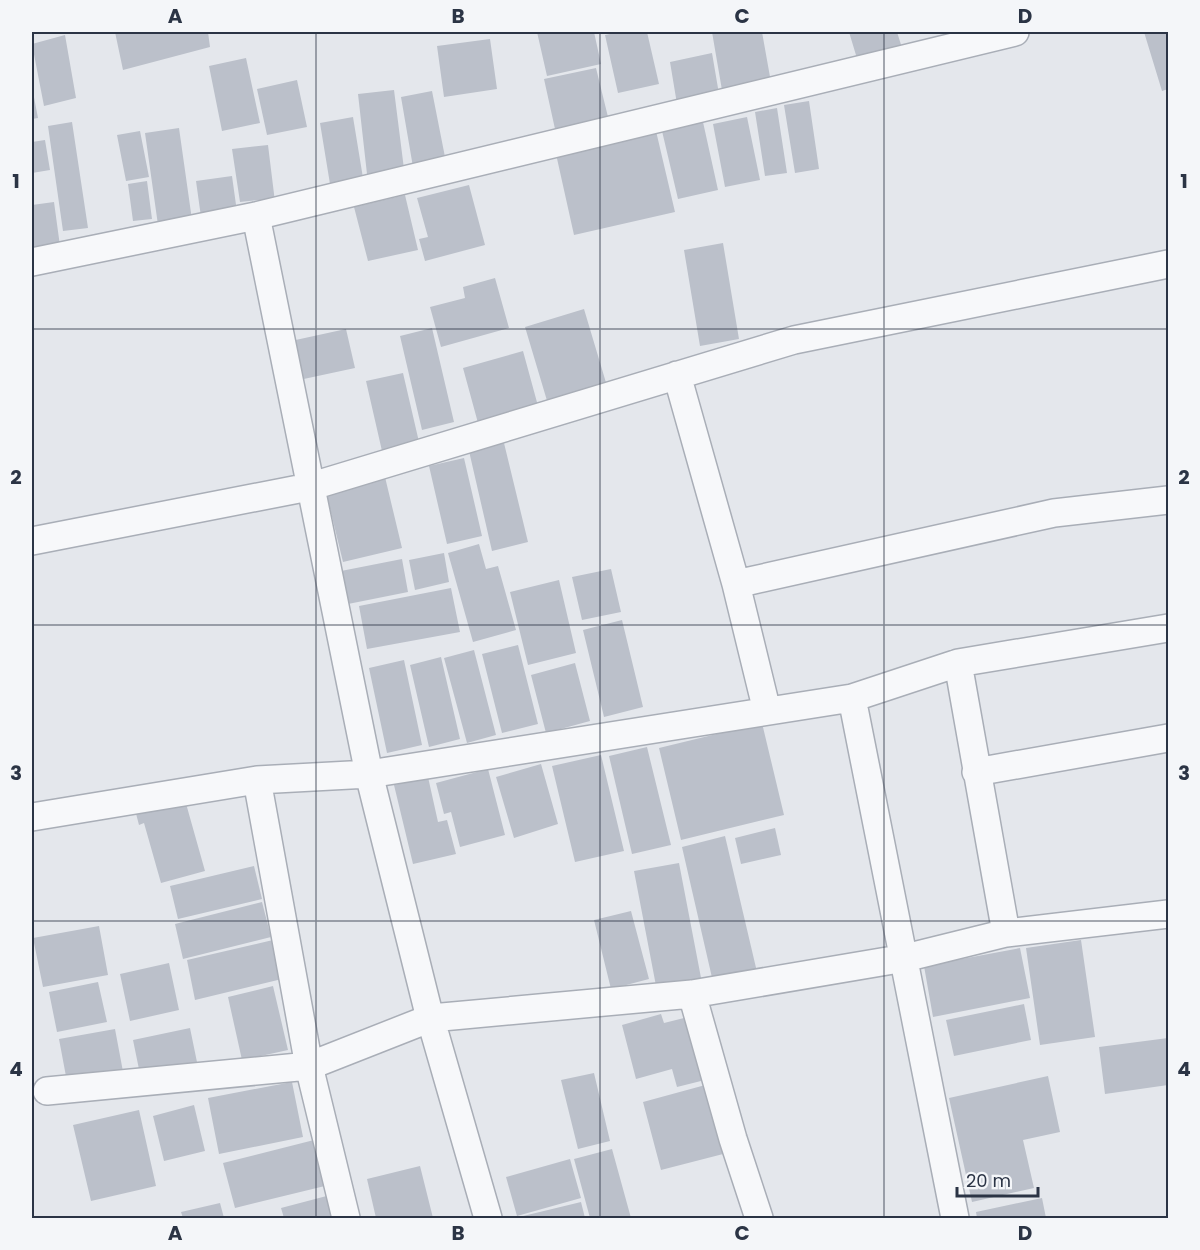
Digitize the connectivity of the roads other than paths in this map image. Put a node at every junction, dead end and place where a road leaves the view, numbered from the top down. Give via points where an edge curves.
1 (1016, 32) edge
2 (256, 216) junction
3 (32, 262) edge
4 (1168, 264) edge
5 (677, 375) junction
6 (309, 487) junction
7 (1168, 500) edge
8 (32, 541) edge
9 (736, 584) junction
10 (1168, 628) edge
11 (957, 663) junction
12 (852, 698) junction
13 (767, 711) junction
14 (1168, 738) edge
15 (976, 772) junction
16 (369, 774) junction
17 (257, 780) junction
18 (32, 817) edge
19 (1168, 914) edge
20 (1006, 933) junction
21 (905, 958) junction
22 (692, 994) junction
23 (431, 1018) junction
24 (309, 1065) junction
25 (47, 1091) dead end
26 (346, 1218) edge
27 (488, 1218) edge
28 (759, 1218) edge
29 (955, 1218) edge

1 - 2 street
2 - 3 street
2 - 6 street
4 - 5 street via 794,340
5 - 6 street
5 - 9 street
6 - 8 street
6 - 16 street
7 - 9 street via 1054,513
9 - 13 street
10 - 11 street
11 - 12 street
11 - 15 street
12 - 13 street
12 - 21 street
13 - 16 street
14 - 15 street
15 - 20 street
16 - 17 street
16 - 23 street
17 - 18 street
17 - 24 street
19 - 20 street
20 - 21 street
21 - 22 street
21 - 29 street
22 - 23 street
22 - 28 street
23 - 24 street
23 - 27 street
24 - 25 street
24 - 26 street

